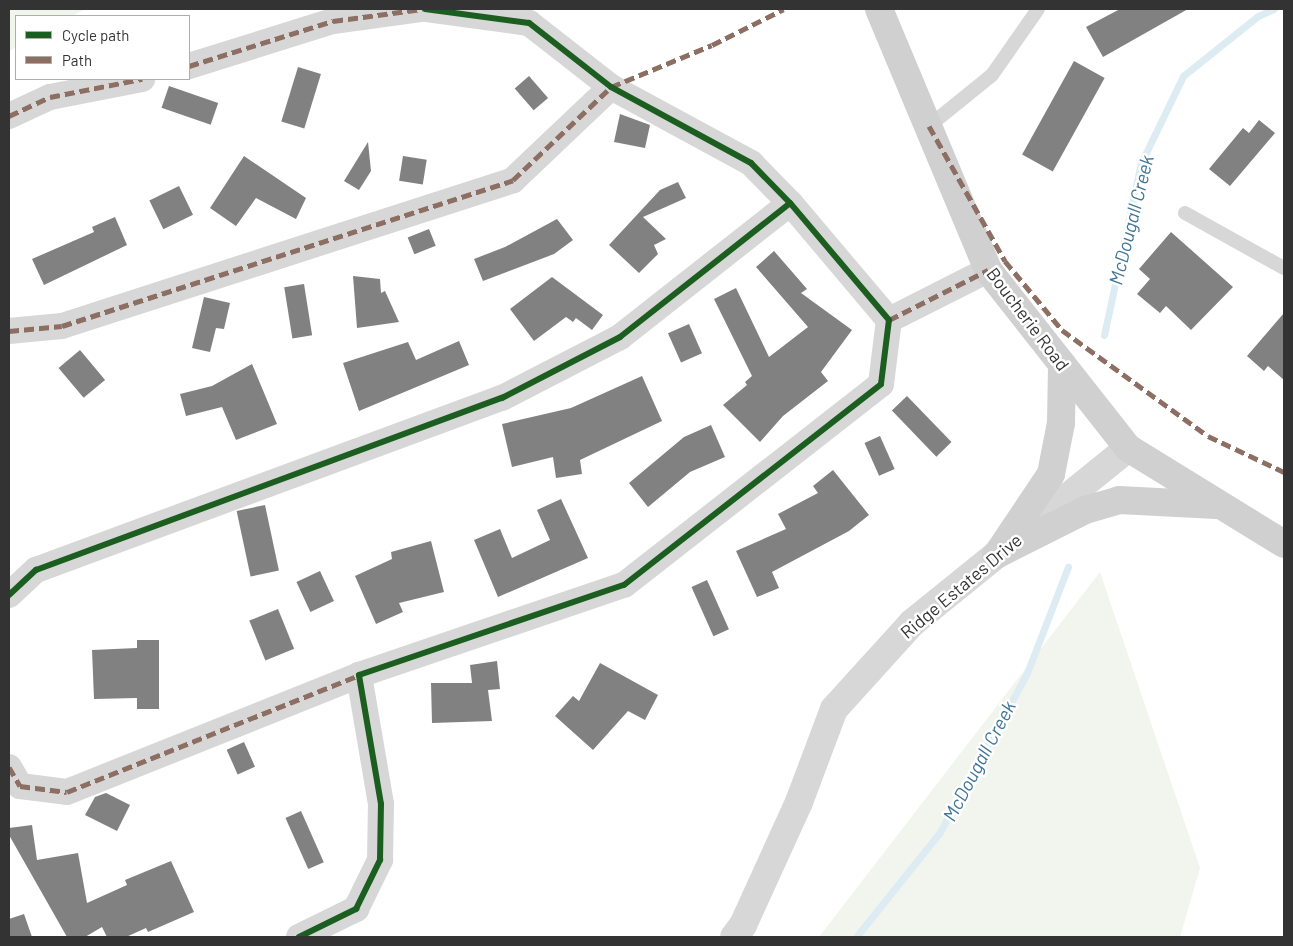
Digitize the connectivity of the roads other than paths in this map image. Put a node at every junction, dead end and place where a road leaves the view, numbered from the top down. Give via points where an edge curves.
1 (423, 9) edge
2 (879, 9) edge
3 (1038, 9) edge
4 (190, 66) edge
5 (137, 80) edge
6 (611, 88) junction
7 (9, 116) edge
8 (929, 126) junction
9 (790, 203) junction
10 (1185, 213) dead end
11 (1284, 268) edge
12 (988, 270) junction
13 (889, 320) junction
14 (9, 331) edge
15 (1062, 364) junction
16 (1128, 448) junction
17 (1220, 505) junction
18 (1284, 544) edge
19 (996, 555) junction
20 (9, 595) edge
21 (359, 675) junction
22 (9, 767) edge
23 (299, 937) edge
24 (734, 937) edge

1 - 4 street via 333,21
1 - 6 street via 528,23
2 - 8 main road, Boucherie Road
3 - 8 lane via 992,75
5 - 7 street via 50,97
6 - 9 street via 751,163
6 - 14 street via 513,180 62,326
8 - 12 main road, Boucherie Road
9 - 13 street
9 - 20 street via 620,337 502,398 36,570
10 - 11 lane
12 - 13 street
12 - 15 main road, Boucherie Road
13 - 21 street via 881,384 624,585
15 - 16 main road, Boucherie Road
15 - 19 main road via 1061,423 1052,474
16 - 17 main road, Boucherie Road
16 - 19 street, Ridge Estates Drive
17 - 18 main road, Boucherie Road
17 - 19 main road via 1120,500 1085,510
19 - 24 street, Ridge Estates Drive via 912,623 834,709 799,802 743,925
21 - 22 street via 67,792 20,786
21 - 23 street via 382,804 380,860 356,909

